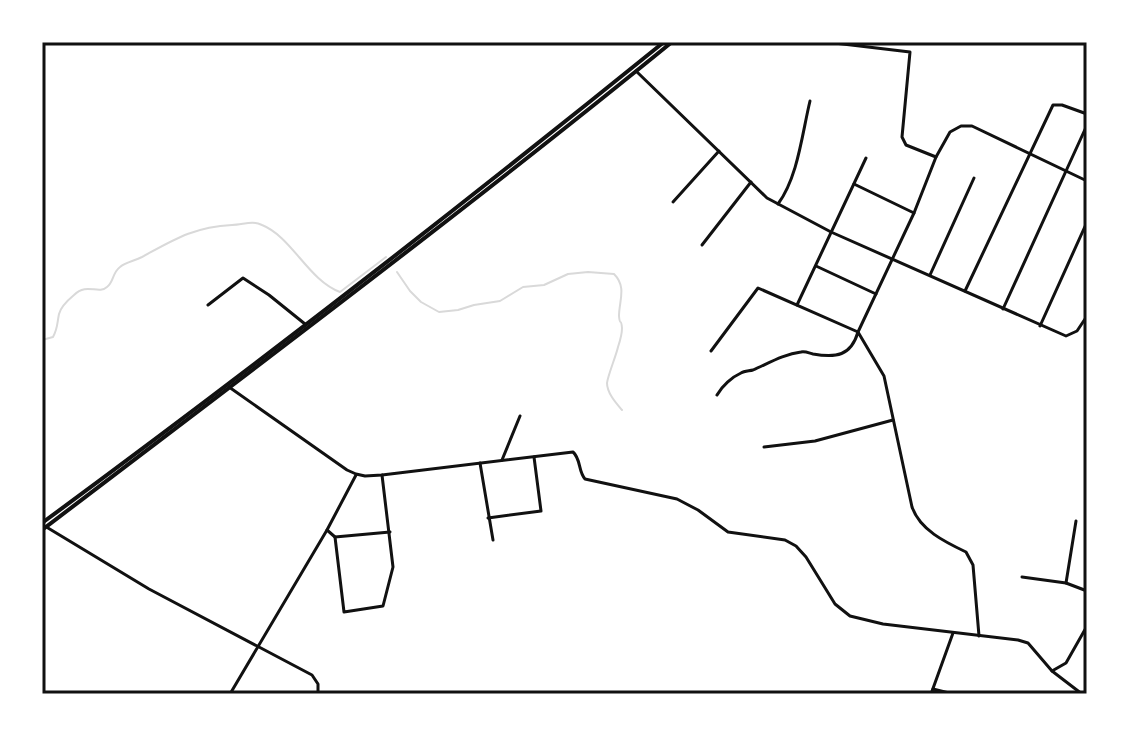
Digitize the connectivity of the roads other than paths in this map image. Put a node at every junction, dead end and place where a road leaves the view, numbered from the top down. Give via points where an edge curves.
1 (664, 42) edge
2 (672, 42) edge
3 (826, 42) edge
4 (636, 71) junction
5 (810, 101) dead end
6 (1087, 114) edge
7 (1087, 125) edge
8 (719, 151) junction
9 (1029, 153) junction
10 (936, 157) junction
11 (866, 158) dead end
12 (1065, 171) junction
13 (974, 178) dead end
14 (1087, 181) edge
15 (751, 182) junction
16 (854, 184) junction
17 (673, 202) dead end
18 (778, 204) junction
19 (914, 213) junction
20 (1087, 222) edge
21 (831, 232) junction
22 (702, 245) dead end
23 (892, 259) junction
24 (816, 266) junction
25 (930, 275) junction
26 (965, 291) junction
27 (876, 294) junction
28 (208, 305) dead end
29 (797, 305) junction
30 (1003, 309) junction
31 (1087, 316) edge
32 (305, 324) junction
33 (1040, 326) junction
34 (858, 332) junction
35 (711, 351) dead end
36 (228, 386) junction
37 (717, 395) dead end
38 (520, 416) dead end
39 (893, 420) junction
40 (764, 447) dead end
41 (534, 457) junction
42 (502, 460) junction
43 (480, 463) junction
44 (356, 474) junction
45 (382, 475) junction
46 (488, 518) junction
47 (1076, 521) dead end
48 (43, 527) edge
49 (327, 530) junction
50 (390, 532) junction
51 (335, 537) junction
52 (493, 540) dead end
53 (1022, 577) dead end
54 (1066, 583) junction
55 (1087, 591) edge
56 (1087, 626) edge
57 (953, 633) junction
58 (979, 636) junction
59 (257, 647) junction
60 (1052, 671) junction
61 (932, 691) edge
62 (230, 694) edge
63 (318, 694) edge
64 (953, 694) edge
65 (1082, 694) edge

1 - 32 main road
2 - 4 main road
3 - 10 street via 910,52 902,137 906,145
4 - 8 street
4 - 36 main road
5 - 18 street via 789,188
6 - 9 street via 1053,105
7 - 12 street
8 - 15 street
8 - 17 street
9 - 10 street via 972,126 961,126 950,132
9 - 12 street
9 - 26 street
10 - 19 street
11 - 16 street
12 - 14 street
12 - 30 street
13 - 25 street
15 - 18 street
15 - 22 street
16 - 19 street
16 - 21 street
18 - 21 street
19 - 23 street
20 - 33 street
21 - 23 street
21 - 24 street
23 - 25 street
23 - 27 street
24 - 27 street
24 - 29 street
25 - 26 street
26 - 30 street
27 - 34 street
28 - 32 street via 243,278
29 - 34 street
29 - 35 street via 758,288
30 - 33 street
31 - 33 street via 1066,336
32 - 36 main road
34 - 37 street via 848,351 783,356 740,373
34 - 39 street via 884,376
36 - 44 street
36 - 48 main road
38 - 42 street
39 - 40 street via 815,441
39 - 58 street via 915,517 970,557
41 - 42 street
41 - 46 street via 541,511
41 - 57 street via 573,452 585,479 677,499 728,532 785,540 806,557 835,604 850,616
42 - 43 street
43 - 45 street
43 - 46 street
44 - 45 street
44 - 49 street
45 - 50 street
46 - 52 street
47 - 54 street
48 - 59 street
49 - 51 street
49 - 59 street
50 - 51 street
50 - 51 street via 393,567 383,606 344,612
53 - 54 street
54 - 55 street
56 - 60 street via 1066,663
57 - 58 street
57 - 61 street
58 - 60 street via 1028,643
59 - 62 street
59 - 63 street via 312,675
60 - 65 street
61 - 64 street

